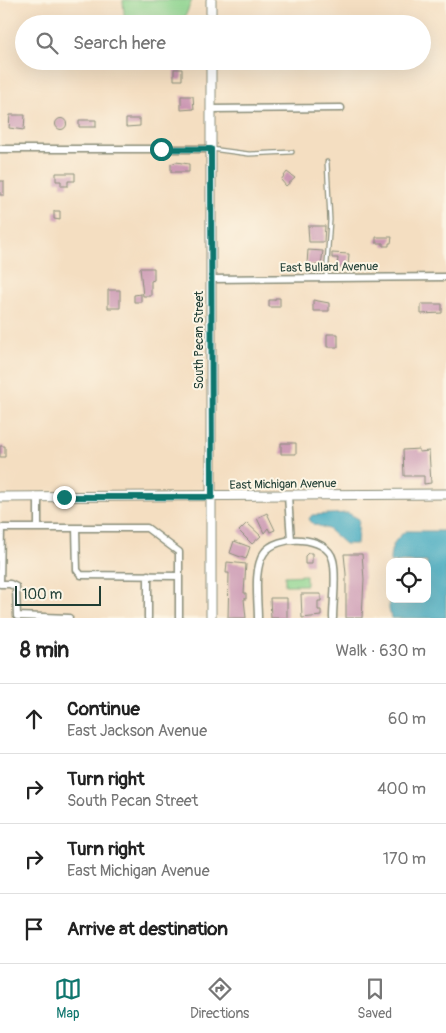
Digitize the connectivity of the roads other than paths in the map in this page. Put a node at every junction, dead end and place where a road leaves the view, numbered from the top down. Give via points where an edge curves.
1 (211, 0) edge
2 (211, 15) edge
3 (211, 70) edge
4 (341, 108) dead end
5 (212, 109) junction
6 (0, 149) edge
7 (211, 149) junction
8 (292, 152) dead end
9 (328, 162) dead end
10 (446, 277) edge
11 (326, 278) junction
12 (211, 279) junction
13 (446, 494) edge
14 (288, 496) junction
15 (38, 497) junction
16 (212, 497) junction
17 (0, 498) edge
18 (0, 528) edge
19 (38, 528) junction
20 (76, 528) junction
21 (292, 540) junction
22 (148, 576) junction
23 (179, 576) junction
24 (0, 584) edge
25 (17, 617) edge
26 (69, 618) edge
27 (148, 618) edge
28 (179, 618) edge
29 (211, 618) edge
30 (258, 618) edge
31 (333, 618) edge

1 - 2 street
3 - 5 street, South Pecan Street
4 - 5 street
5 - 7 street, South Pecan Street
6 - 7 street
7 - 8 lane via 249,154
7 - 12 street, South Pecan Street
9 - 11 lane via 330,220
10 - 11 street, East Bullard Avenue
11 - 12 street, East Bullard Avenue
12 - 16 street, South Pecan Street
13 - 14 street, East Michigan Avenue
14 - 16 street, East Michigan Avenue
14 - 21 street
15 - 16 street, East Michigan Avenue
15 - 17 street, East Michigan Avenue
15 - 19 street
16 - 29 street, South Pecan Street
18 - 19 street
18 - 24 street
19 - 20 street
20 - 22 street via 77,570 81,575
20 - 23 street via 147,528 179,552
21 - 30 street via 271,546 263,554 258,579
21 - 31 street via 318,544 328,550 333,559
22 - 23 street
22 - 27 street
23 - 28 street
24 - 25 street via 16,587
25 - 26 street

